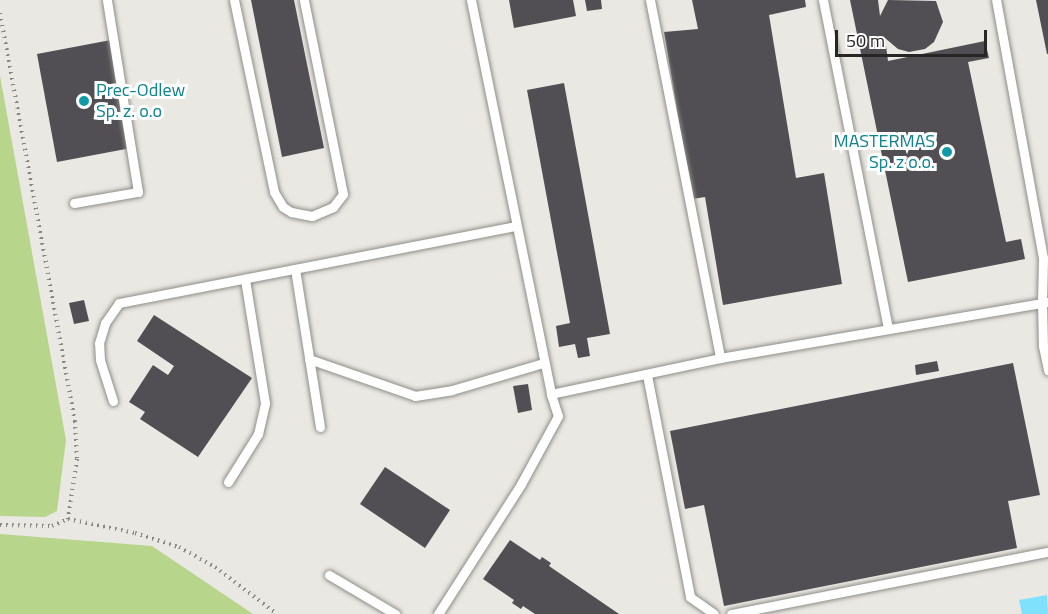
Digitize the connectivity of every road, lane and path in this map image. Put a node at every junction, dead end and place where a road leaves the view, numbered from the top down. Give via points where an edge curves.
1 (107, 0) edge
2 (234, 0) edge
3 (304, 0) edge
4 (471, 0) edge
5 (650, 0) edge
6 (823, 0) edge
7 (996, 0) edge
8 (0, 13) edge
9 (74, 203) dead end
10 (516, 226) junction
11 (295, 269) junction
12 (245, 279) junction
13 (1045, 302) edge
14 (888, 328) junction
15 (720, 358) junction
16 (309, 359) junction
17 (543, 363) junction
18 (1048, 370) edge
19 (647, 375) junction
20 (551, 394) junction
21 (113, 401) dead end
22 (320, 427) dead end
23 (228, 482) dead end
24 (68, 519) junction
25 (0, 525) edge
26 (1048, 552) edge
27 (329, 575) dead end
28 (277, 614) edge
29 (395, 614) edge
30 (438, 614) edge
31 (714, 614) edge
32 (731, 614) edge

1 - 9 lane via 138,192
2 - 3 lane via 274,192 283,207 312,216 333,207 343,194
4 - 10 lane
5 - 15 lane
6 - 14 lane
7 - 13 lane via 1043,258
8 - 24 path via 75,421 77,459
10 - 11 lane
10 - 17 lane
11 - 12 lane
11 - 16 lane
12 - 21 lane via 119,303 105,323 99,343 100,360
12 - 23 lane via 265,404 258,434
13 - 14 lane
13 - 18 lane via 1043,346
14 - 15 lane
15 - 19 lane
16 - 17 lane via 415,396 452,390
16 - 22 lane
17 - 20 lane
19 - 20 lane
19 - 31 lane via 690,597
20 - 30 lane via 558,416 521,484
24 - 25 path via 52,526
24 - 28 path via 135,533 179,548 215,567
26 - 32 lane
27 - 29 lane

